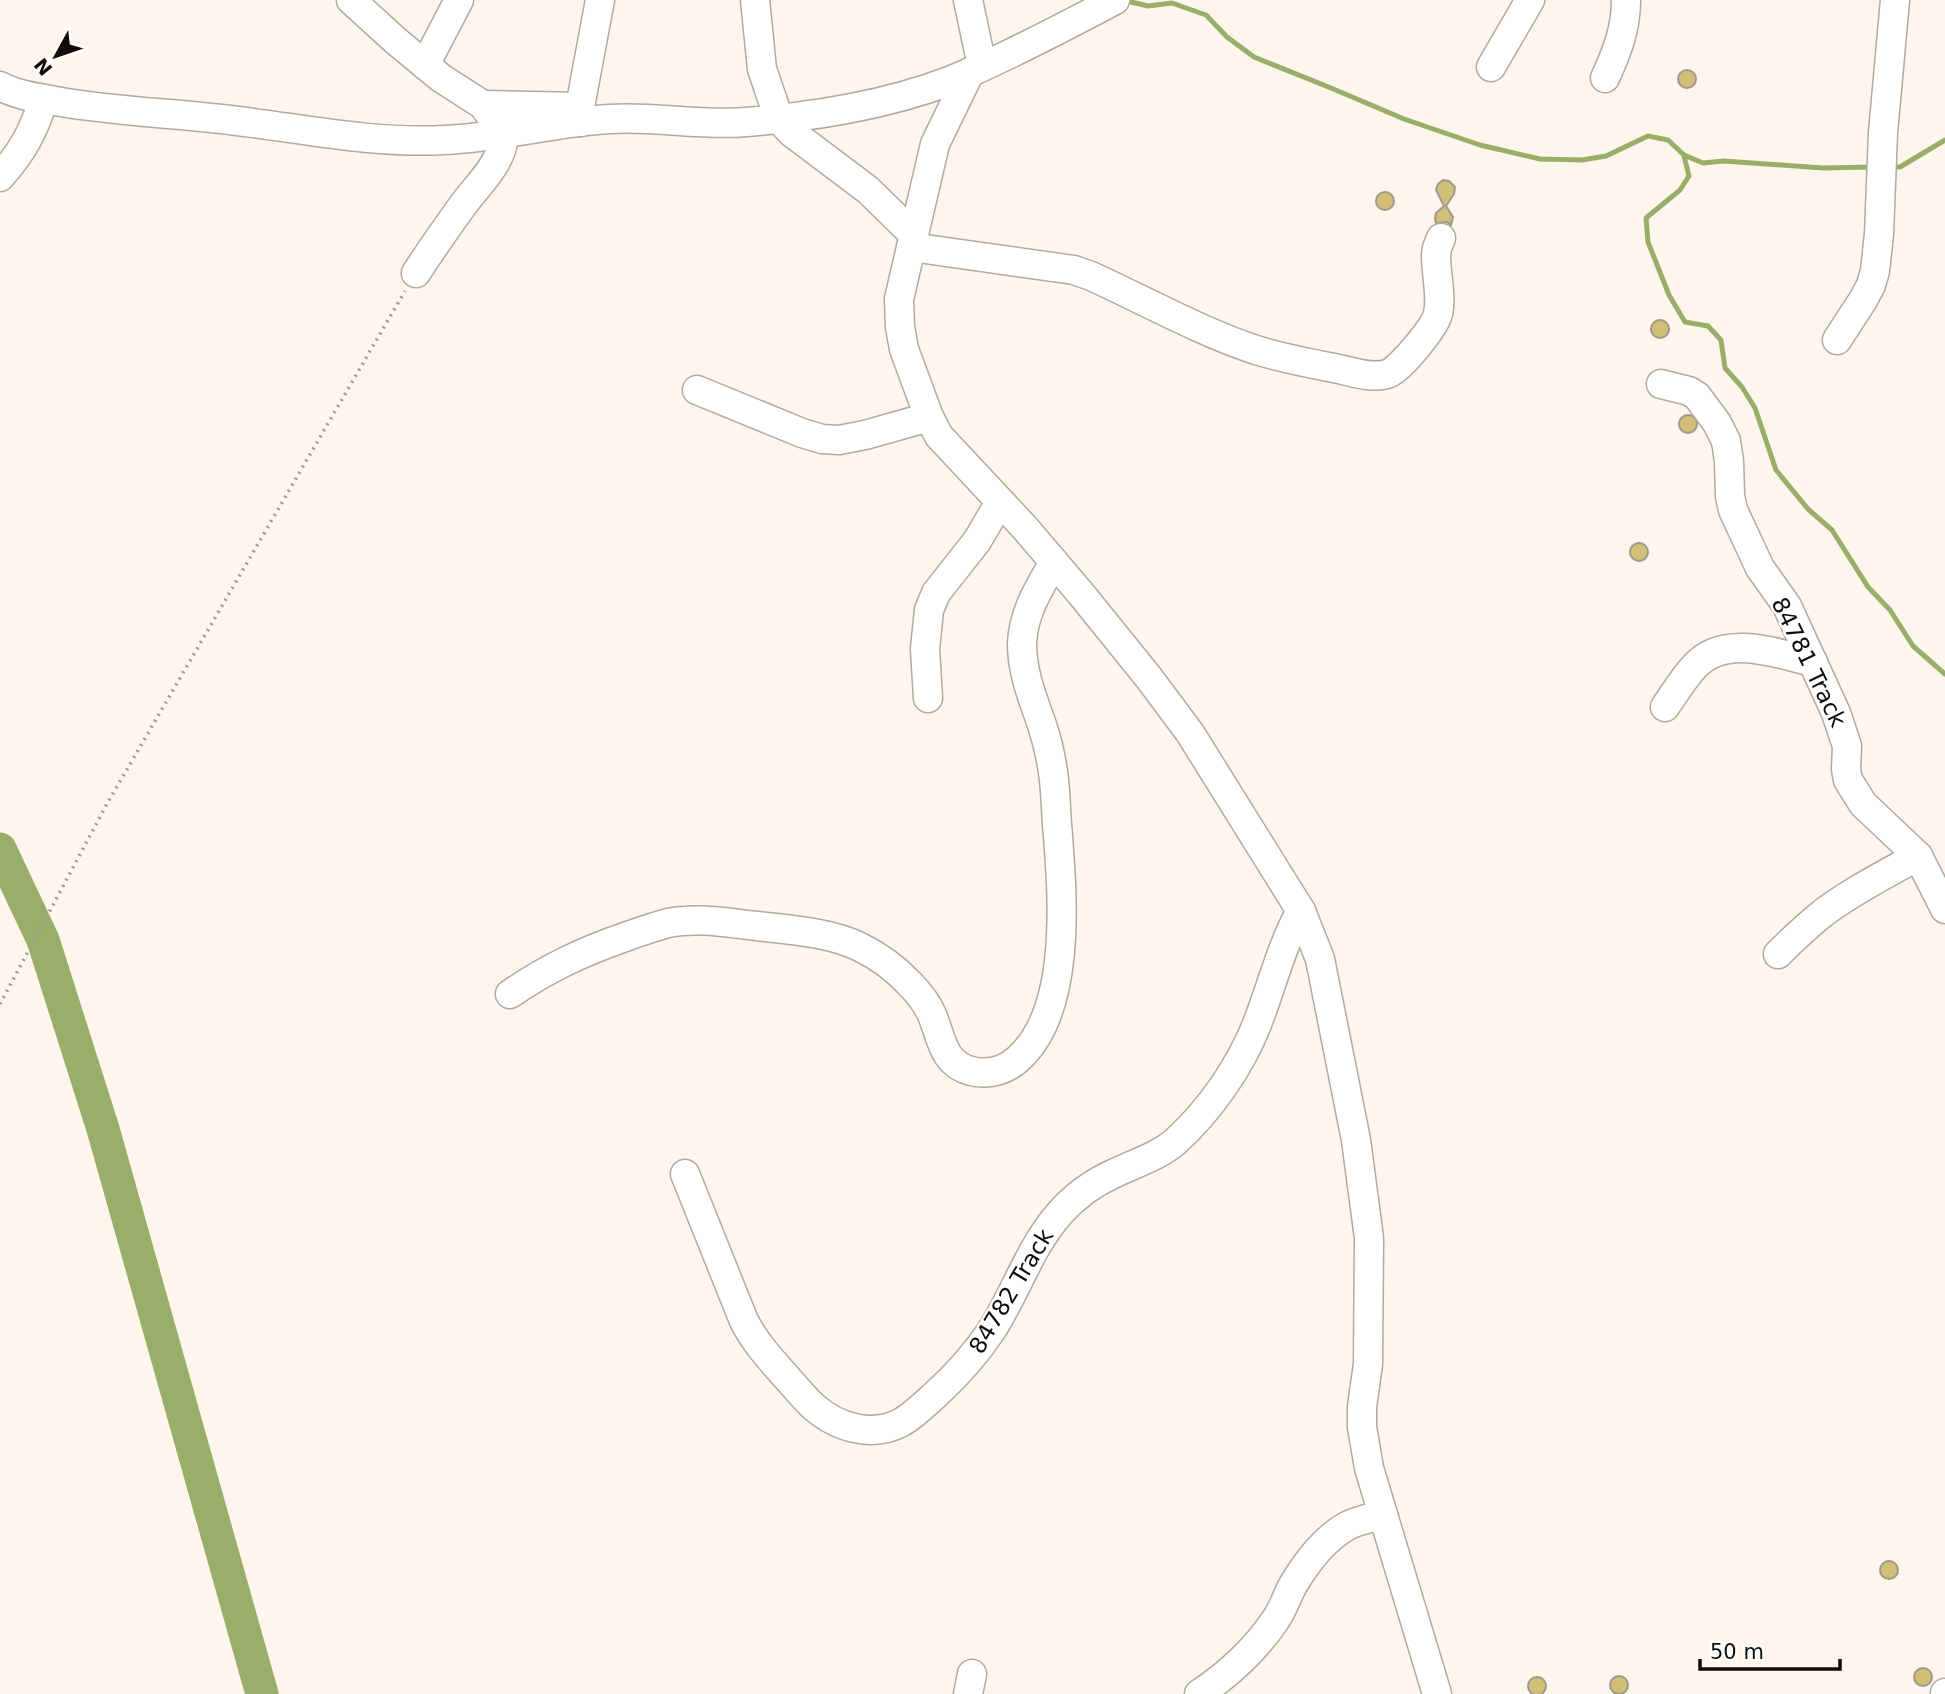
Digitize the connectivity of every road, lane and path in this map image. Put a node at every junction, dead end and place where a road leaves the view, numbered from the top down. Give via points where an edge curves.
1 (351, 0) edge
2 (459, 0) edge
3 (600, 0) edge
4 (755, 0) edge
5 (968, 0) edge
6 (1115, 0) edge
7 (1530, 0) edge
8 (1626, 0) edge
9 (1895, 0) edge
10 (425, 65) junction
11 (1491, 67) dead end
12 (976, 69) junction
13 (1605, 78) dead end
14 (0, 86) edge
15 (44, 99) junction
16 (483, 105) junction
17 (580, 114) junction
18 (779, 119) junction
19 (504, 134) junction
20 (0, 177) edge
21 (1441, 237) dead end
22 (912, 241) junction
23 (416, 272) joint
24 (1837, 340) dead end
25 (1661, 384) dead end
26 (696, 390) dead end
27 (929, 417) junction
28 (1000, 502) junction
29 (1054, 562) junction
30 (1813, 662) junction
31 (928, 698) dead end
32 (1665, 707) dead end
33 (1918, 856) junction
34 (1945, 909) edge
35 (1301, 911) junction
36 (1777, 954) dead end
37 (510, 993) dead end
38 (0, 1004) edge
39 (685, 1174) dead end
40 (1383, 1515) junction
41 (1199, 1694) edge
42 (1437, 1694) edge

1 - 10 street
2 - 10 street
3 - 17 street
4 - 18 street via 762,69
5 - 12 street
6 - 12 street
7 - 11 street
8 - 13 street via 1624,29
9 - 24 street via 1876,264 1871,285
10 - 16 street
12 - 18 street via 896,97
12 - 22 street via 934,144
14 - 15 street
15 - 19 street via 399,141
15 - 20 street via 34,128
16 - 17 street
16 - 19 street
17 - 18 street via 699,124
17 - 19 street
18 - 22 street via 868,190
19 - 23 street via 492,169
21 - 22 street via 1436,256 1438,316 1395,370 1381,375 1257,350 1074,270
22 - 27 street via 899,299 900,327
23 - 38 path via 108,802
25 - 30 street, 84781 Track via 1697,396 1717,423 1728,451 1733,510
26 - 27 street via 822,439 864,435
27 - 28 street via 954,454
28 - 29 street
28 - 31 street via 929,610 925,649
29 - 35 street via 1190,733
29 - 37 street via 1034,597 1022,646 1054,780 1062,890 1057,975 1035,1041 1011,1065 983,1072 957,1065 941,1046 932,1013 922,998 887,963 860,947 800,931 704,920 669,923 556,965
30 - 32 street via 1745,648 1715,652 1695,665
30 - 33 street, 84781 Track via 1844,734 1848,780 1874,816
33 - 34 street, 84781 Track
33 - 36 street via 1838,902
35 - 39 street, 84782 Track via 1247,1048 1210,1103 1160,1153 1093,1185 1060,1213 1037,1244 1003,1311 973,1356 902,1422 871,1430 831,1419 813,1406 756,1342
35 - 40 street via 1320,959 1361,1169 1370,1318 1362,1427
40 - 41 street via 1348,1526 1324,1544 1263,1637
40 - 42 street

